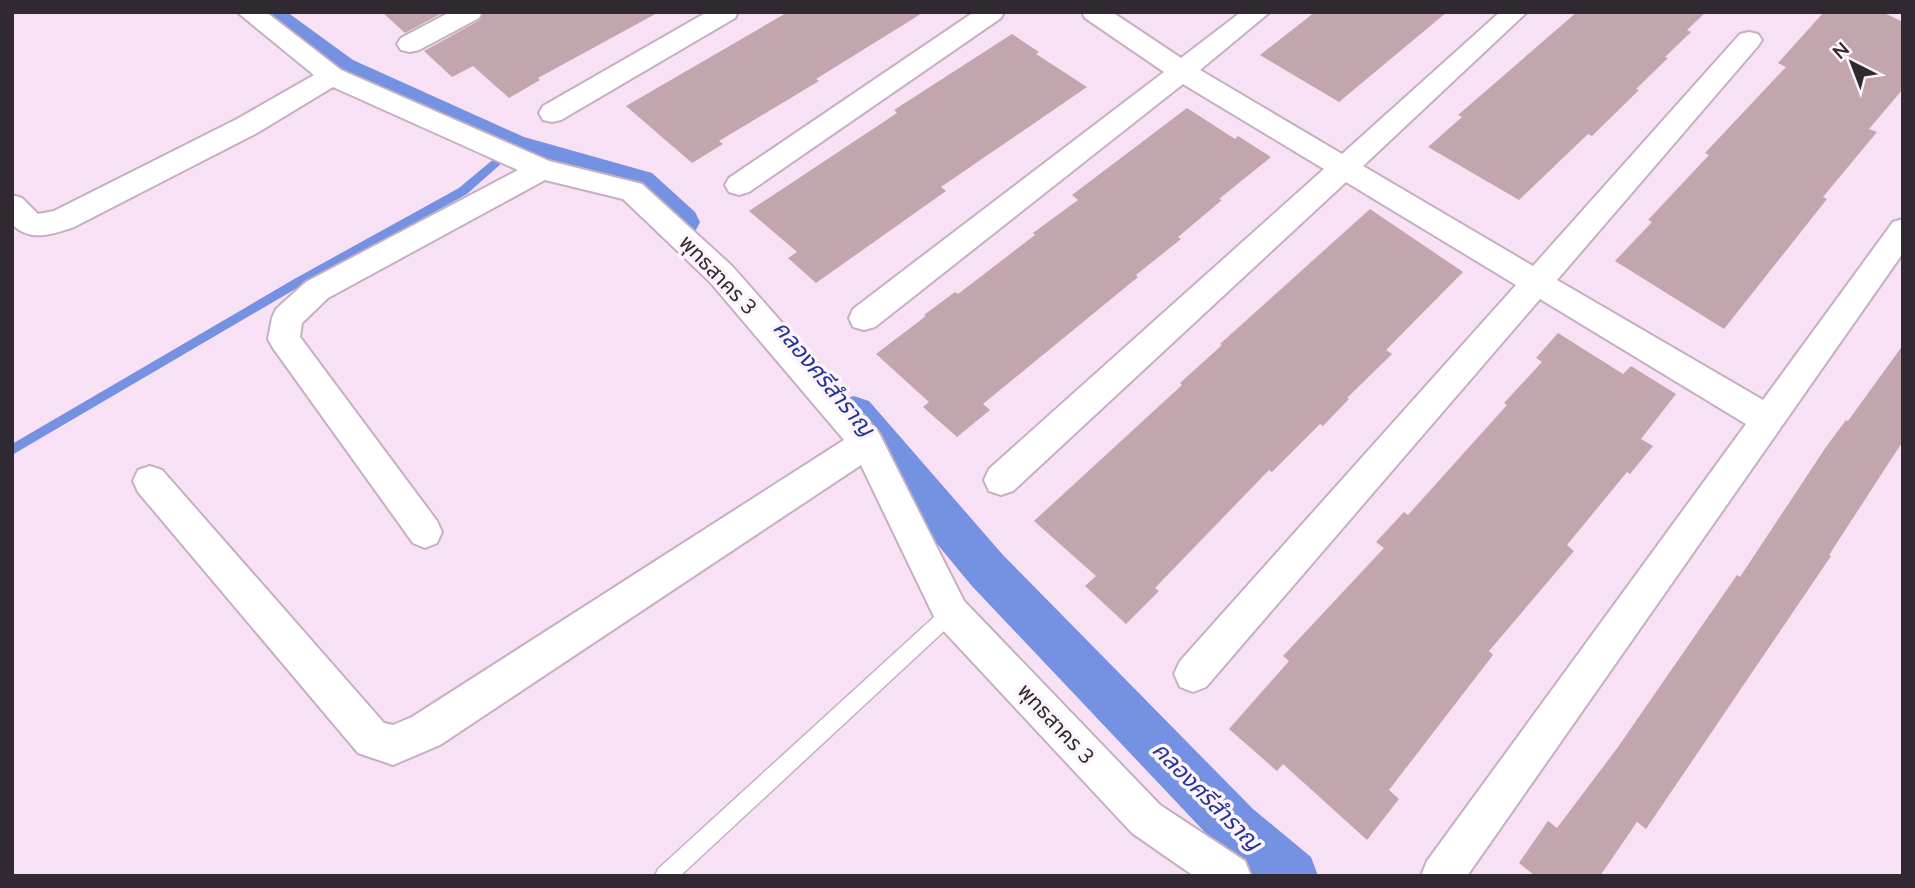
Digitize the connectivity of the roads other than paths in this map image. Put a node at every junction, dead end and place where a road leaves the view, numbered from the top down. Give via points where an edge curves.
1 (249, 12) edge
2 (470, 12) edge
3 (726, 12) edge
4 (992, 12) edge
5 (1094, 12) edge
6 (1258, 12) edge
7 (1515, 12) edge
8 (1749, 40) dead end
9 (410, 44) dead end
10 (1183, 72) junction
11 (332, 76) junction
12 (552, 113) dead end
13 (1344, 168) junction
14 (542, 169) junction
15 (739, 185) dead end
16 (12, 205) edge
17 (1903, 230) edge
18 (1537, 282) junction
19 (864, 318) dead end
20 (1768, 420) junction
21 (867, 443) junction
22 (1001, 480) dead end
23 (150, 481) dead end
24 (425, 532) dead end
25 (951, 613) junction
26 (1193, 674) dead end
27 (665, 876) edge
28 (1230, 876) edge
29 (1442, 876) edge

1 - 11 street, พุทธสาคร 3
2 - 9 street
3 - 12 street
4 - 15 street
5 - 10 street
6 - 10 street
7 - 13 street
8 - 18 street
10 - 13 street
10 - 19 street
11 - 14 street, พุทธสาคร 3
11 - 16 street via 247,126 64,219 30,224
13 - 18 street
13 - 22 street
14 - 21 street, พุทธสาคร 3 via 632,191 721,274
14 - 24 street via 317,290 286,318 284,339
17 - 20 street
18 - 20 street
18 - 26 street
20 - 29 street
21 - 23 street via 425,731 393,745 372,739
21 - 25 street, พุทธสาคร 3
25 - 27 lane
25 - 28 street, พุทธสาคร 3 via 1146,819

